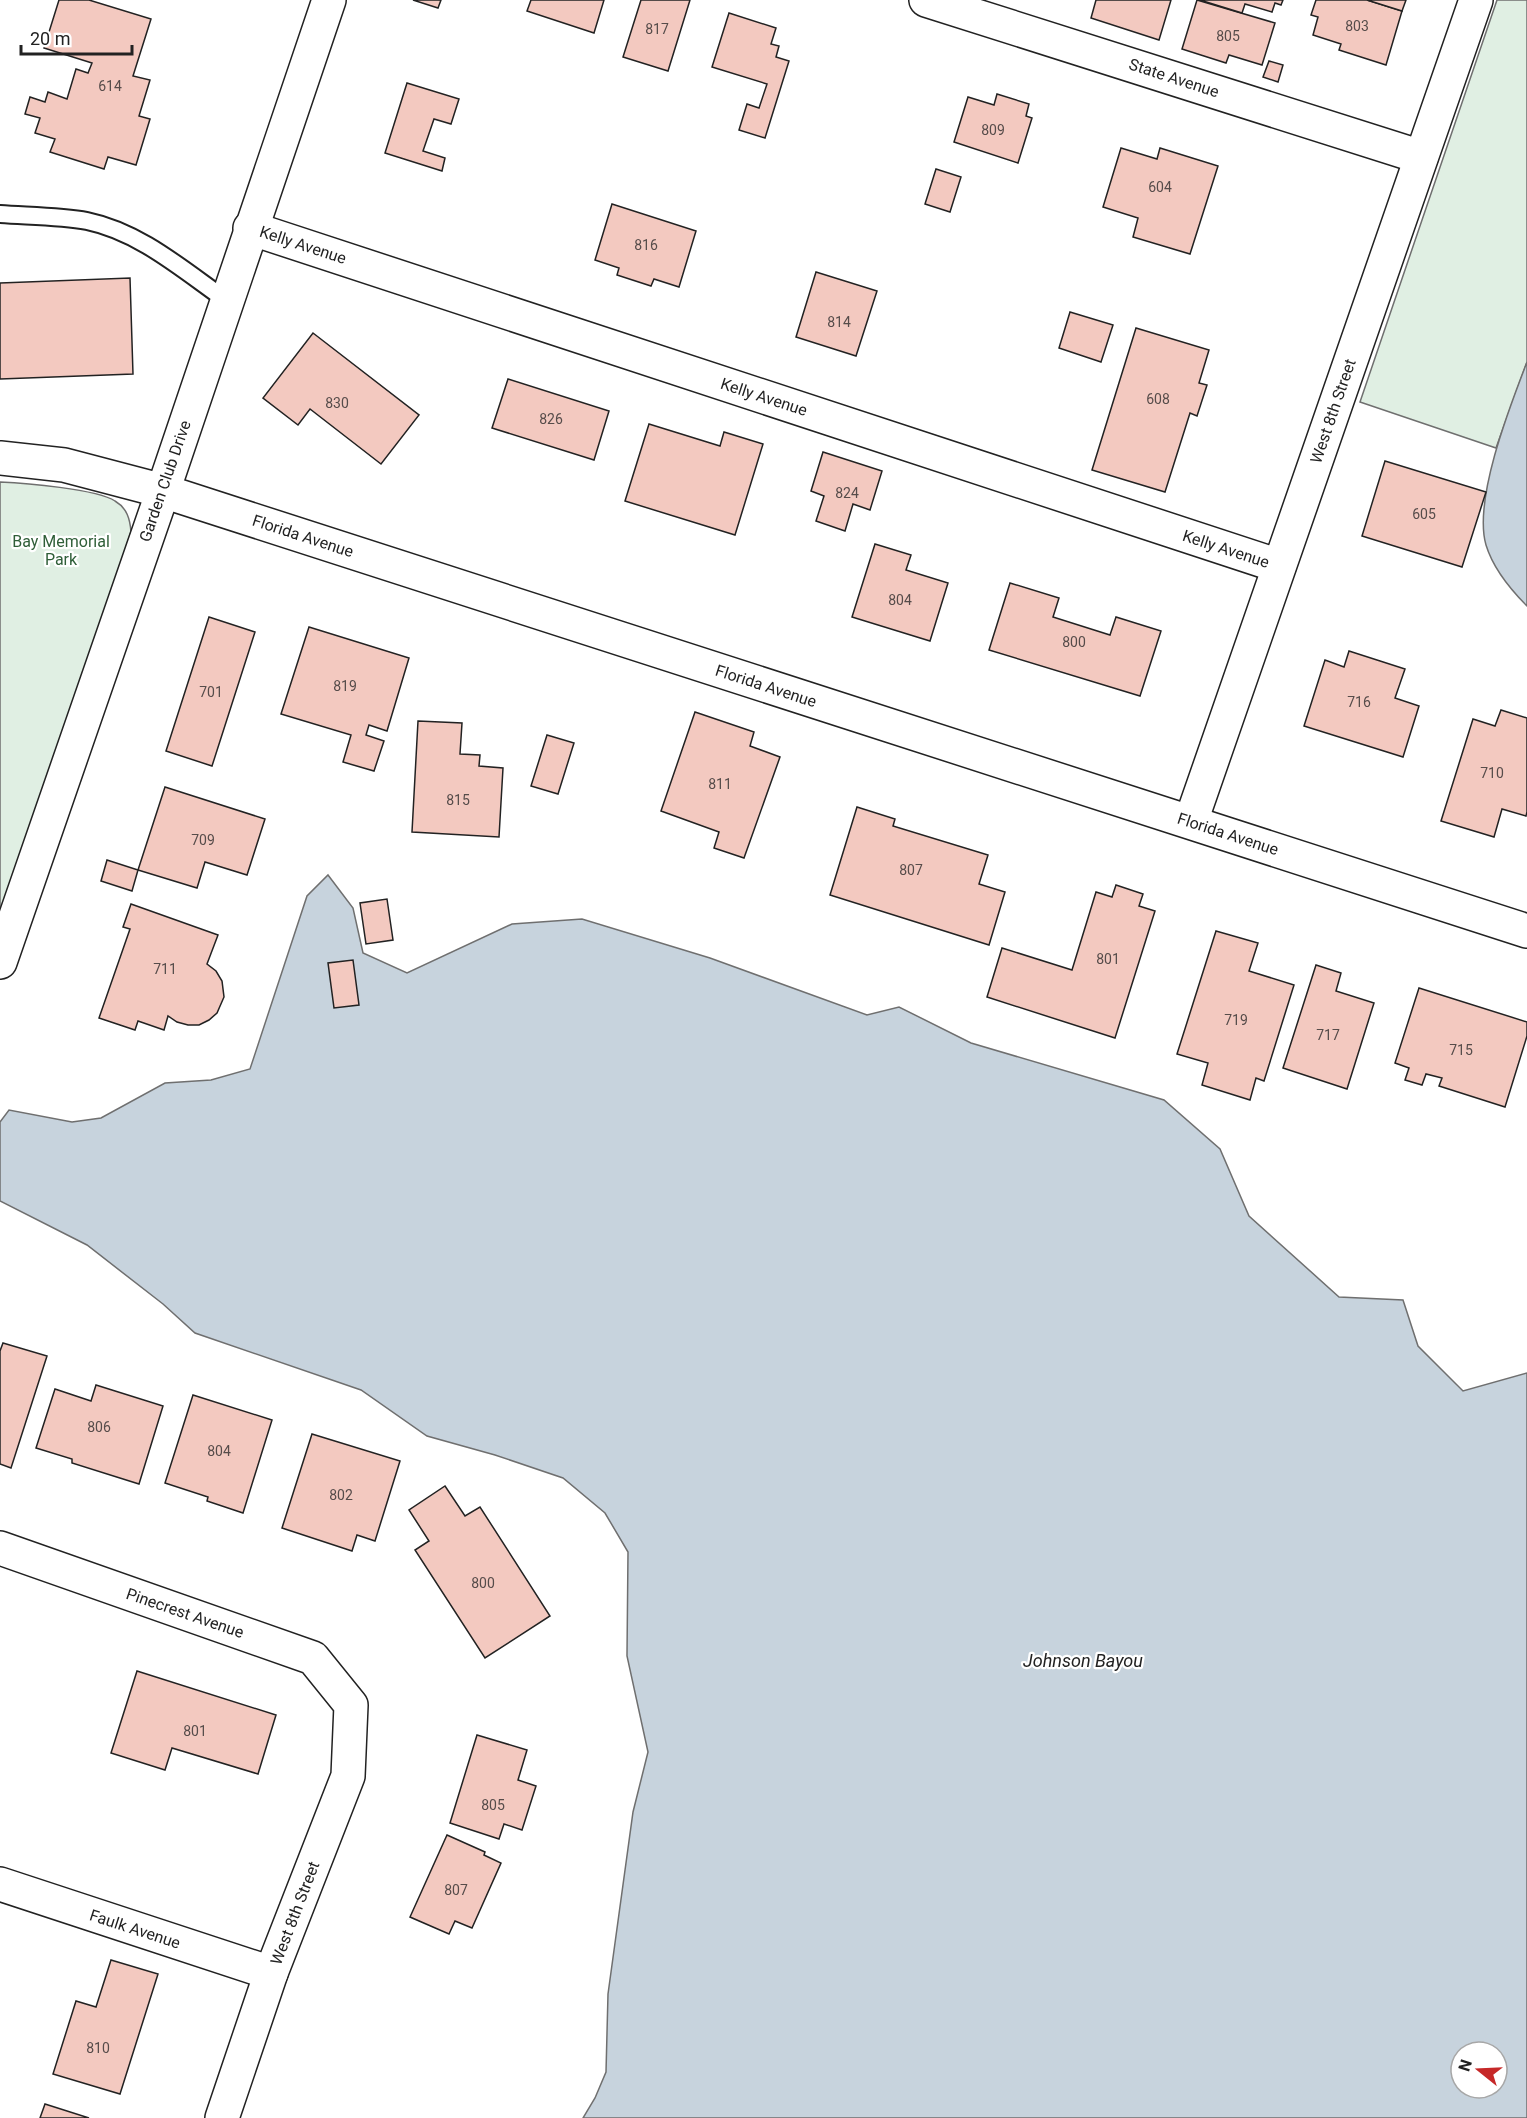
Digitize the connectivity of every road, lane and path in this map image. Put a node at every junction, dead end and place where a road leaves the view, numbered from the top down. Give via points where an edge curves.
1 (329, 0) edge
2 (926, 0) edge
3 (1476, 0) edge
4 (1421, 157) junction
5 (0, 214) edge
6 (250, 228) junction
7 (226, 300) junction
8 (0, 458) edge
9 (163, 490) junction
10 (1279, 566) junction
11 (1191, 821) junction
12 (1527, 932) edge
13 (0, 962) edge
14 (0, 1548) edge
15 (351, 1705) joint
16 (0, 1884) edge
17 (271, 1973) junction
18 (222, 2118) edge

1 - 6 street, Garden Club Drive
2 - 4 street, State Avenue
3 - 4 street, West 8th Street
4 - 10 street, West 8th Street
5 - 7 lane via 87,221 129,235
6 - 7 street, Garden Club Drive
6 - 10 street, Kelly Avenue
7 - 9 street, Garden Club Drive
8 - 9 street, Florida Avenue via 64,465
9 - 11 street, Florida Avenue
9 - 13 street, Garden Club Drive
10 - 11 street, West 8th Street
11 - 12 street, Florida Avenue
14 - 15 street, Pinecrest Avenue via 313,1659
15 - 17 street, West 8th Street via 348,1776
16 - 17 street, Faulk Avenue
17 - 18 street, West 8th Street

